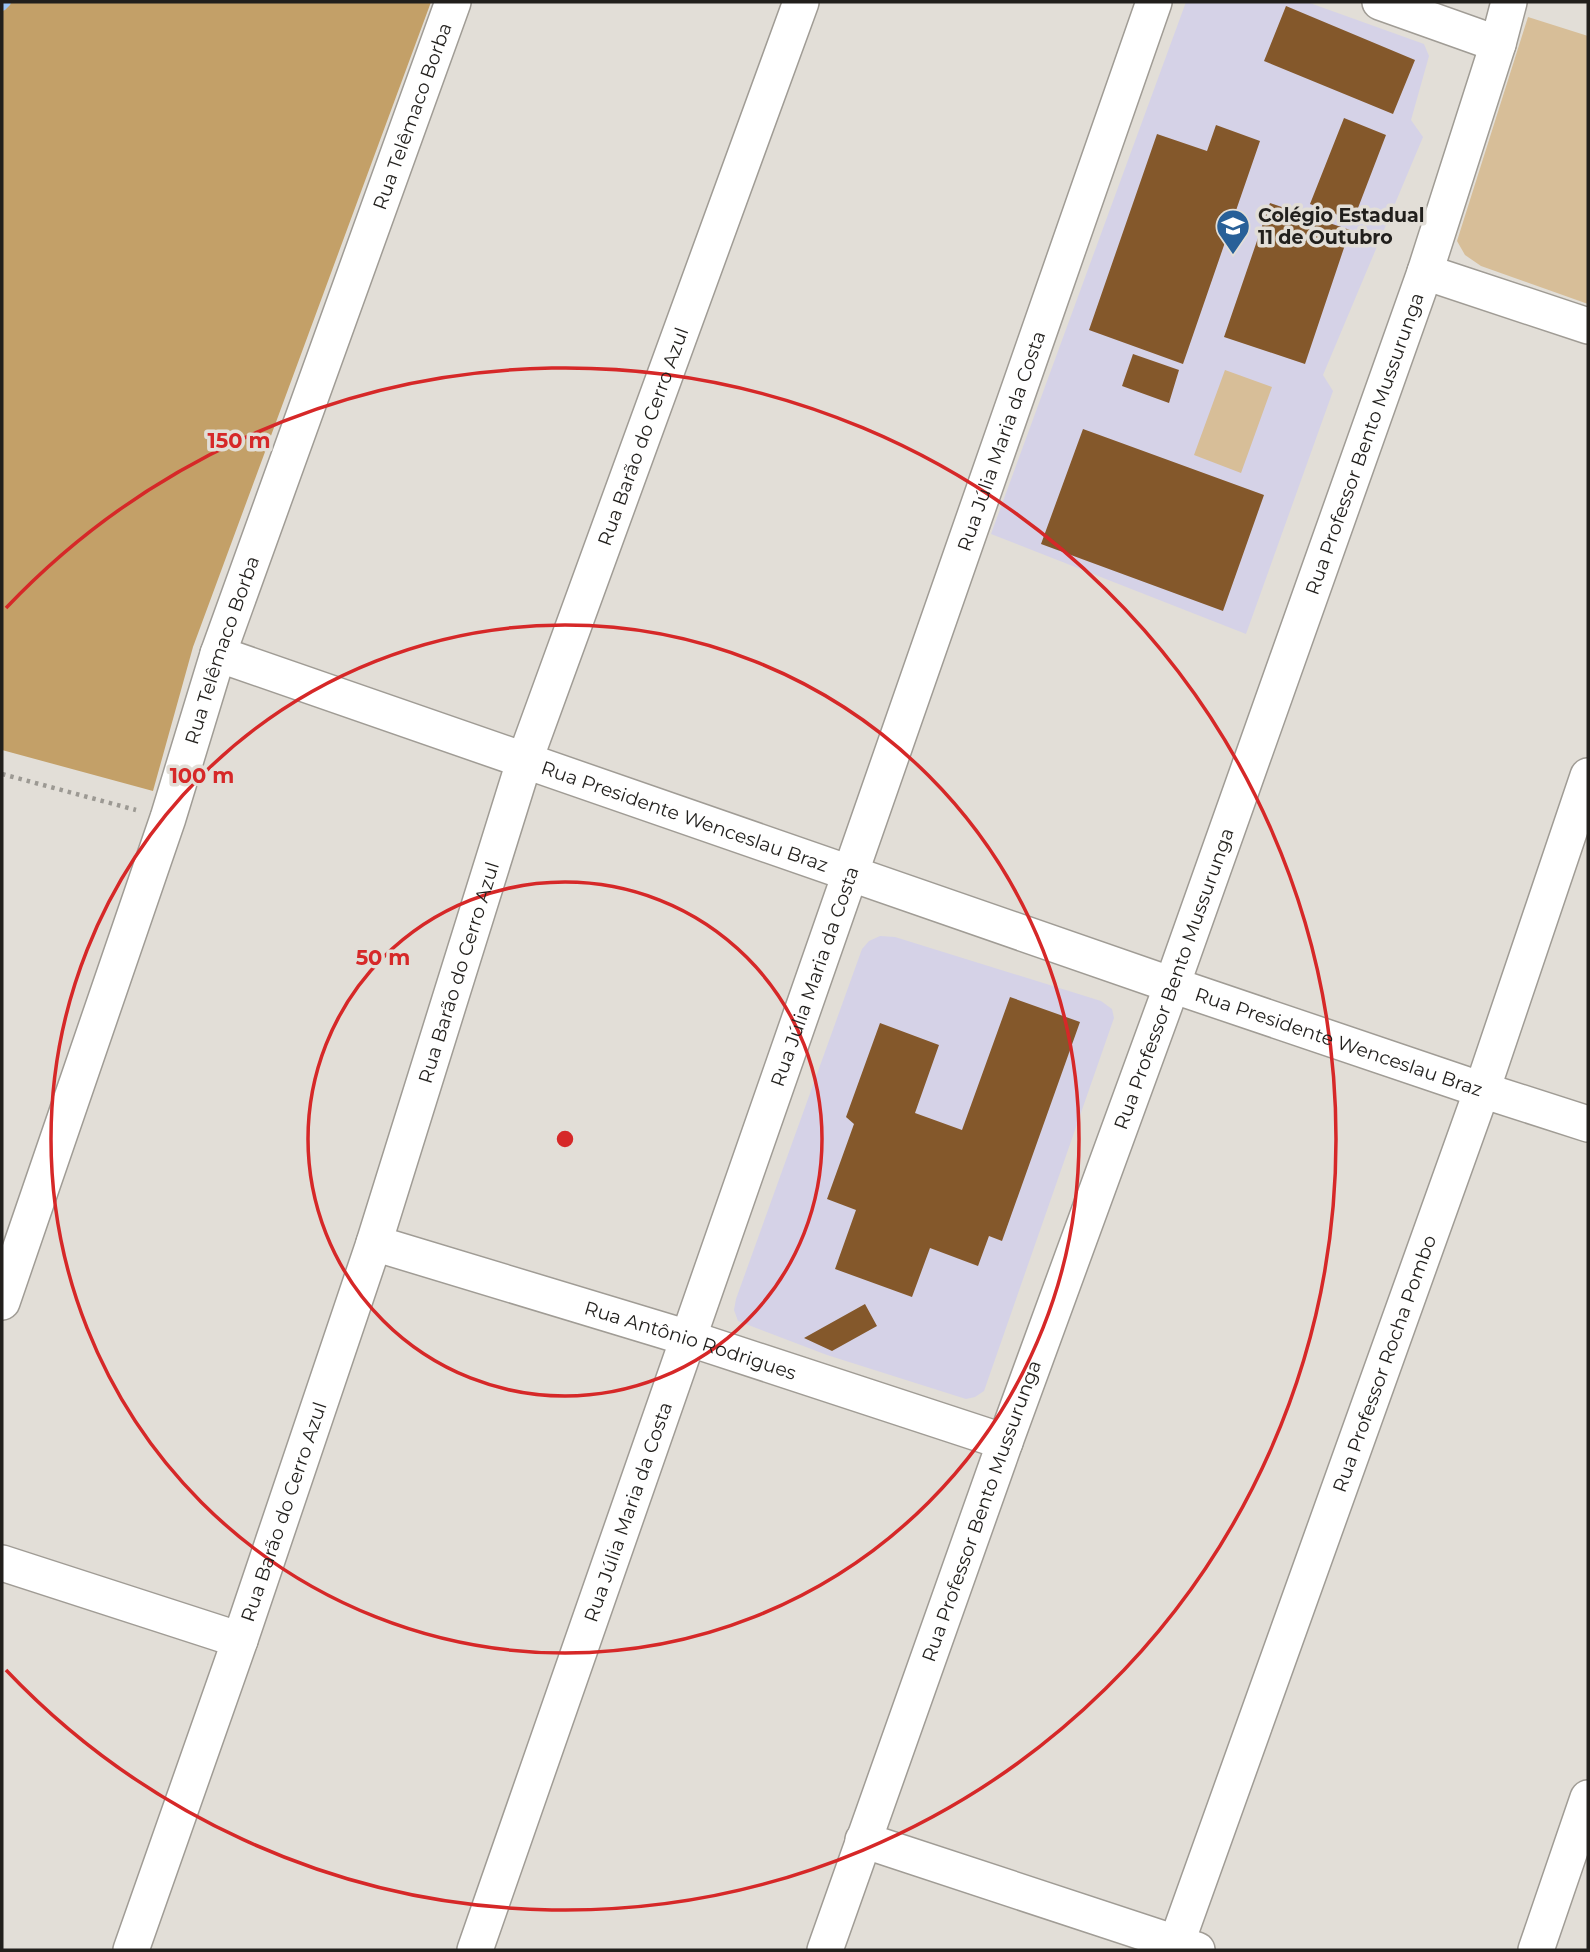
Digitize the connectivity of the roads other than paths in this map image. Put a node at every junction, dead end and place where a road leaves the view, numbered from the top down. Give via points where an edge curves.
1 (453, 2) edge
2 (801, 2) edge
3 (1154, 2) edge
4 (1380, 2) edge
5 (1509, 2) edge
6 (1498, 44) junction
7 (1425, 272) junction
8 (1588, 326) edge
9 (218, 654) junction
10 (524, 761) junction
11 (1588, 776) edge
12 (850, 873) junction
13 (1172, 985) junction
14 (1482, 1090) junction
15 (1588, 1124) edge
16 (374, 1243) junction
17 (2, 1302) edge
18 (688, 1338) junction
19 (1005, 1442) junction
20 (2, 1563) edge
21 (240, 1640) junction
22 (1588, 1798) edge
23 (863, 1840) junction
24 (1183, 1948) edge
25 (131, 1950) edge
26 (475, 1950) edge
27 (825, 1950) edge
28 (1536, 1950) edge

1 - 9 street, Rua Telêmaco Borba
2 - 10 street, Rua Barão do Cerro Azul
3 - 12 street, Rua Júlia Maria da Costa
4 - 6 street
5 - 6 street, Rua Professor Bento Mussurunga
6 - 7 street, Rua Professor Bento Mussurunga
7 - 8 street
7 - 13 street, Rua Professor Bento Mussurunga
9 - 10 street, Rua Presidente Wenceslau Braz
9 - 17 street, Rua Telêmaco Borba via 168,818
10 - 12 street, Rua Presidente Wenceslau Braz
10 - 16 street, Rua Barão do Cerro Azul
11 - 14 street, Rua Professor Rocha Pombo
12 - 13 street, Rua Presidente Wenceslau Braz
12 - 18 street, Rua Júlia Maria da Costa
13 - 14 street, Rua Presidente Wenceslau Braz
13 - 19 street, Rua Professor Bento Mussurunga
14 - 15 street, Rua Presidente Wenceslau Braz
14 - 24 street, Rua Professor Rocha Pombo
16 - 18 street, Rua Antônio Rodrigues
16 - 21 street, Rua Barão do Cerro Azul
18 - 19 street, Rua Antônio Rodrigues
18 - 26 street, Rua Júlia Maria da Costa
19 - 23 street, Rua Professor Bento Mussurunga
20 - 21 street
21 - 25 street, Rua Barão do Cerro Azul
22 - 28 street
23 - 24 street
23 - 27 street, Rua Professor Bento Mussurunga

